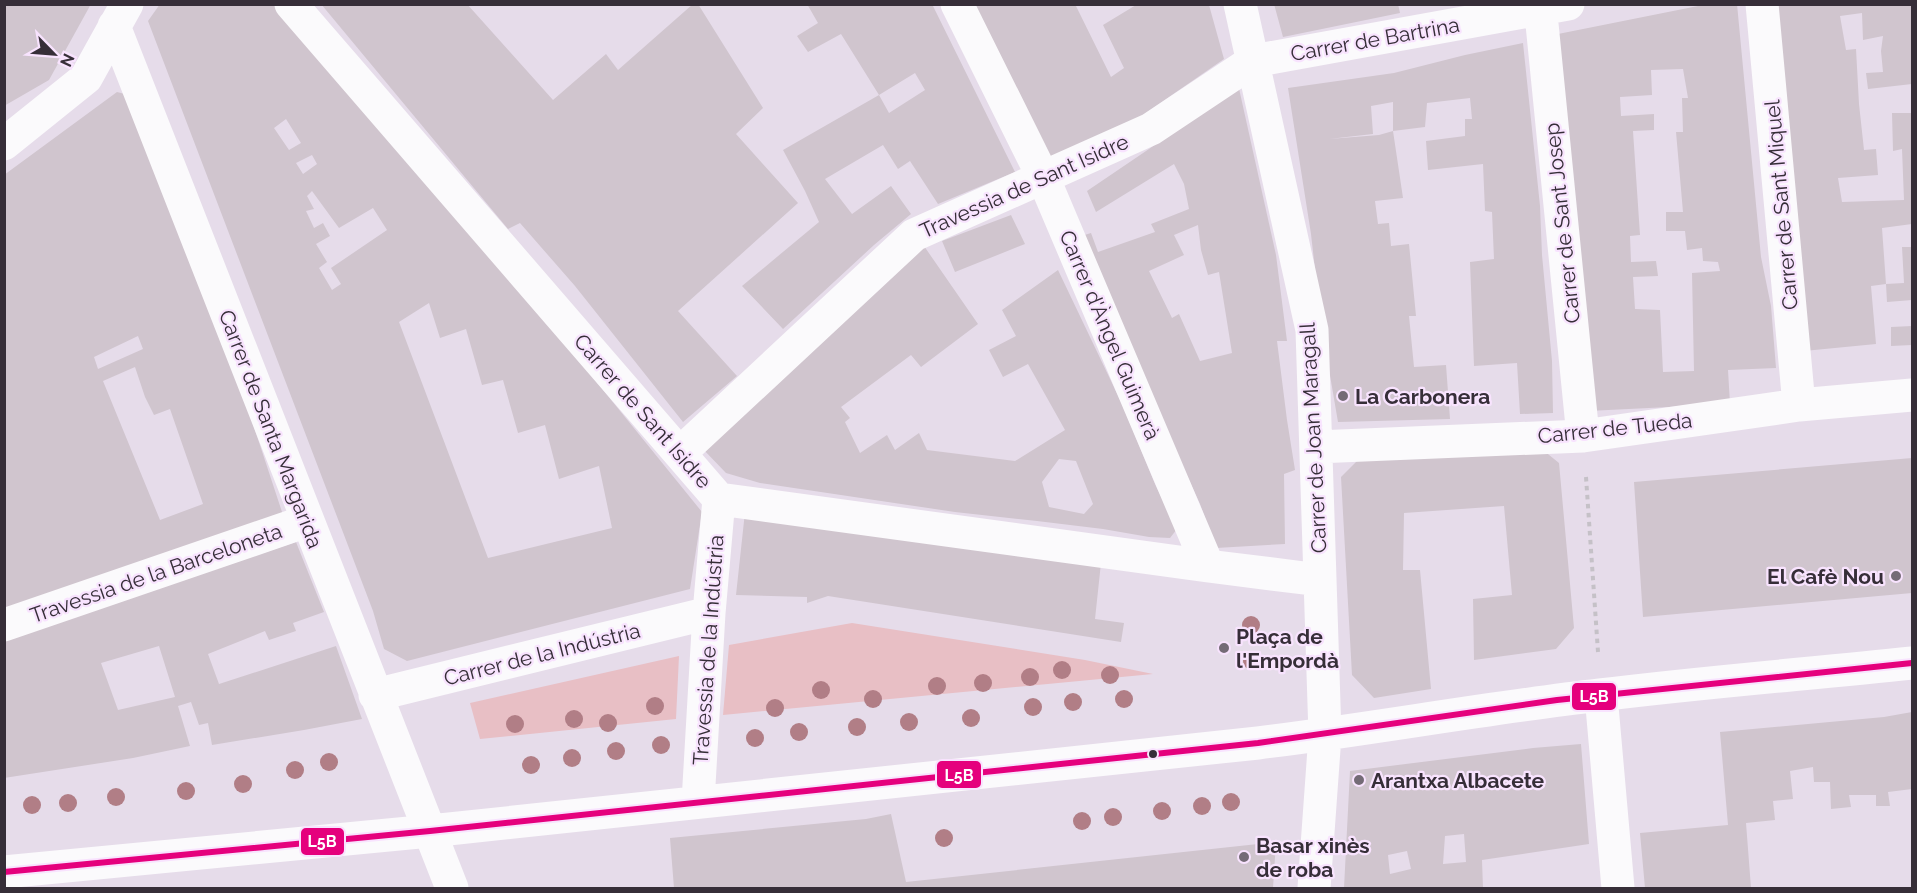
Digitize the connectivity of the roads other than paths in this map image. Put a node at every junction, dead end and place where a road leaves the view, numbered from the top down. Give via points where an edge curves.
1 (291, 4) edge
2 (957, 4) edge
3 (1239, 4) edge
4 (1762, 4) edge
5 (1549, 6) edge
6 (120, 15) edge
7 (1253, 61) junction
8 (4, 144) edge
9 (1043, 177) junction
10 (1912, 395) edge
11 (1799, 405) junction
12 (1583, 436) junction
13 (1316, 447) junction
14 (680, 453) junction
15 (719, 499) junction
16 (307, 521) junction
17 (1208, 566) junction
18 (1320, 580) junction
19 (709, 613) junction
20 (4, 626) edge
21 (1912, 663) edge
22 (375, 695) junction
23 (1601, 695) junction
24 (1325, 735) junction
25 (698, 802) junction
26 (430, 831) junction
27 (4, 872) edge
28 (452, 888) edge
29 (1314, 888) edge
30 (1618, 888) edge

1 - 14 street, Carrer de Sant Isidre
2 - 9 street, Carrer d'Àngel Guimerà
3 - 7 street, Carrer de Joan Maragall
4 - 11 street, Carrer de Sant Miquel
5 - 7 street, Carrer de Bartrina
5 - 12 street, Carrer de Sant Josep
6 - 8 street via 86,78
6 - 16 street, Carrer de Santa Margarida
7 - 9 street, Travessia de Sant Isidre via 1151,129
7 - 13 street, Carrer de Joan Maragall via 1312,330
9 - 14 street, Travessia de Sant Isidre via 914,235
9 - 17 street, Carrer d'Àngel Guimerà
10 - 11 street, Carrer de Tueda
11 - 12 street, Carrer de Tueda
12 - 13 street, Carrer de Tueda
13 - 18 street, Carrer de Joan Maragall
14 - 15 street, Carrer de Sant Isidre
15 - 17 street, Carrer de Sant Isidre
15 - 19 street, Travessia de la Indústria
16 - 20 street, Travessia de la Barceloneta
16 - 22 street, Carrer de Santa Margarida
17 - 18 street
18 - 24 street, Carrer de Joan Maragall
19 - 22 street, Carrer de la Indústria
19 - 25 street, Travessia de la Indústria
21 - 23 street
22 - 26 street, Carrer de Santa Margarida
23 - 24 street
23 - 30 street
24 - 25 street
24 - 29 street, Carrer de Joan Maragall
25 - 26 street
26 - 27 street
26 - 28 street, Carrer de Santa Margarida

